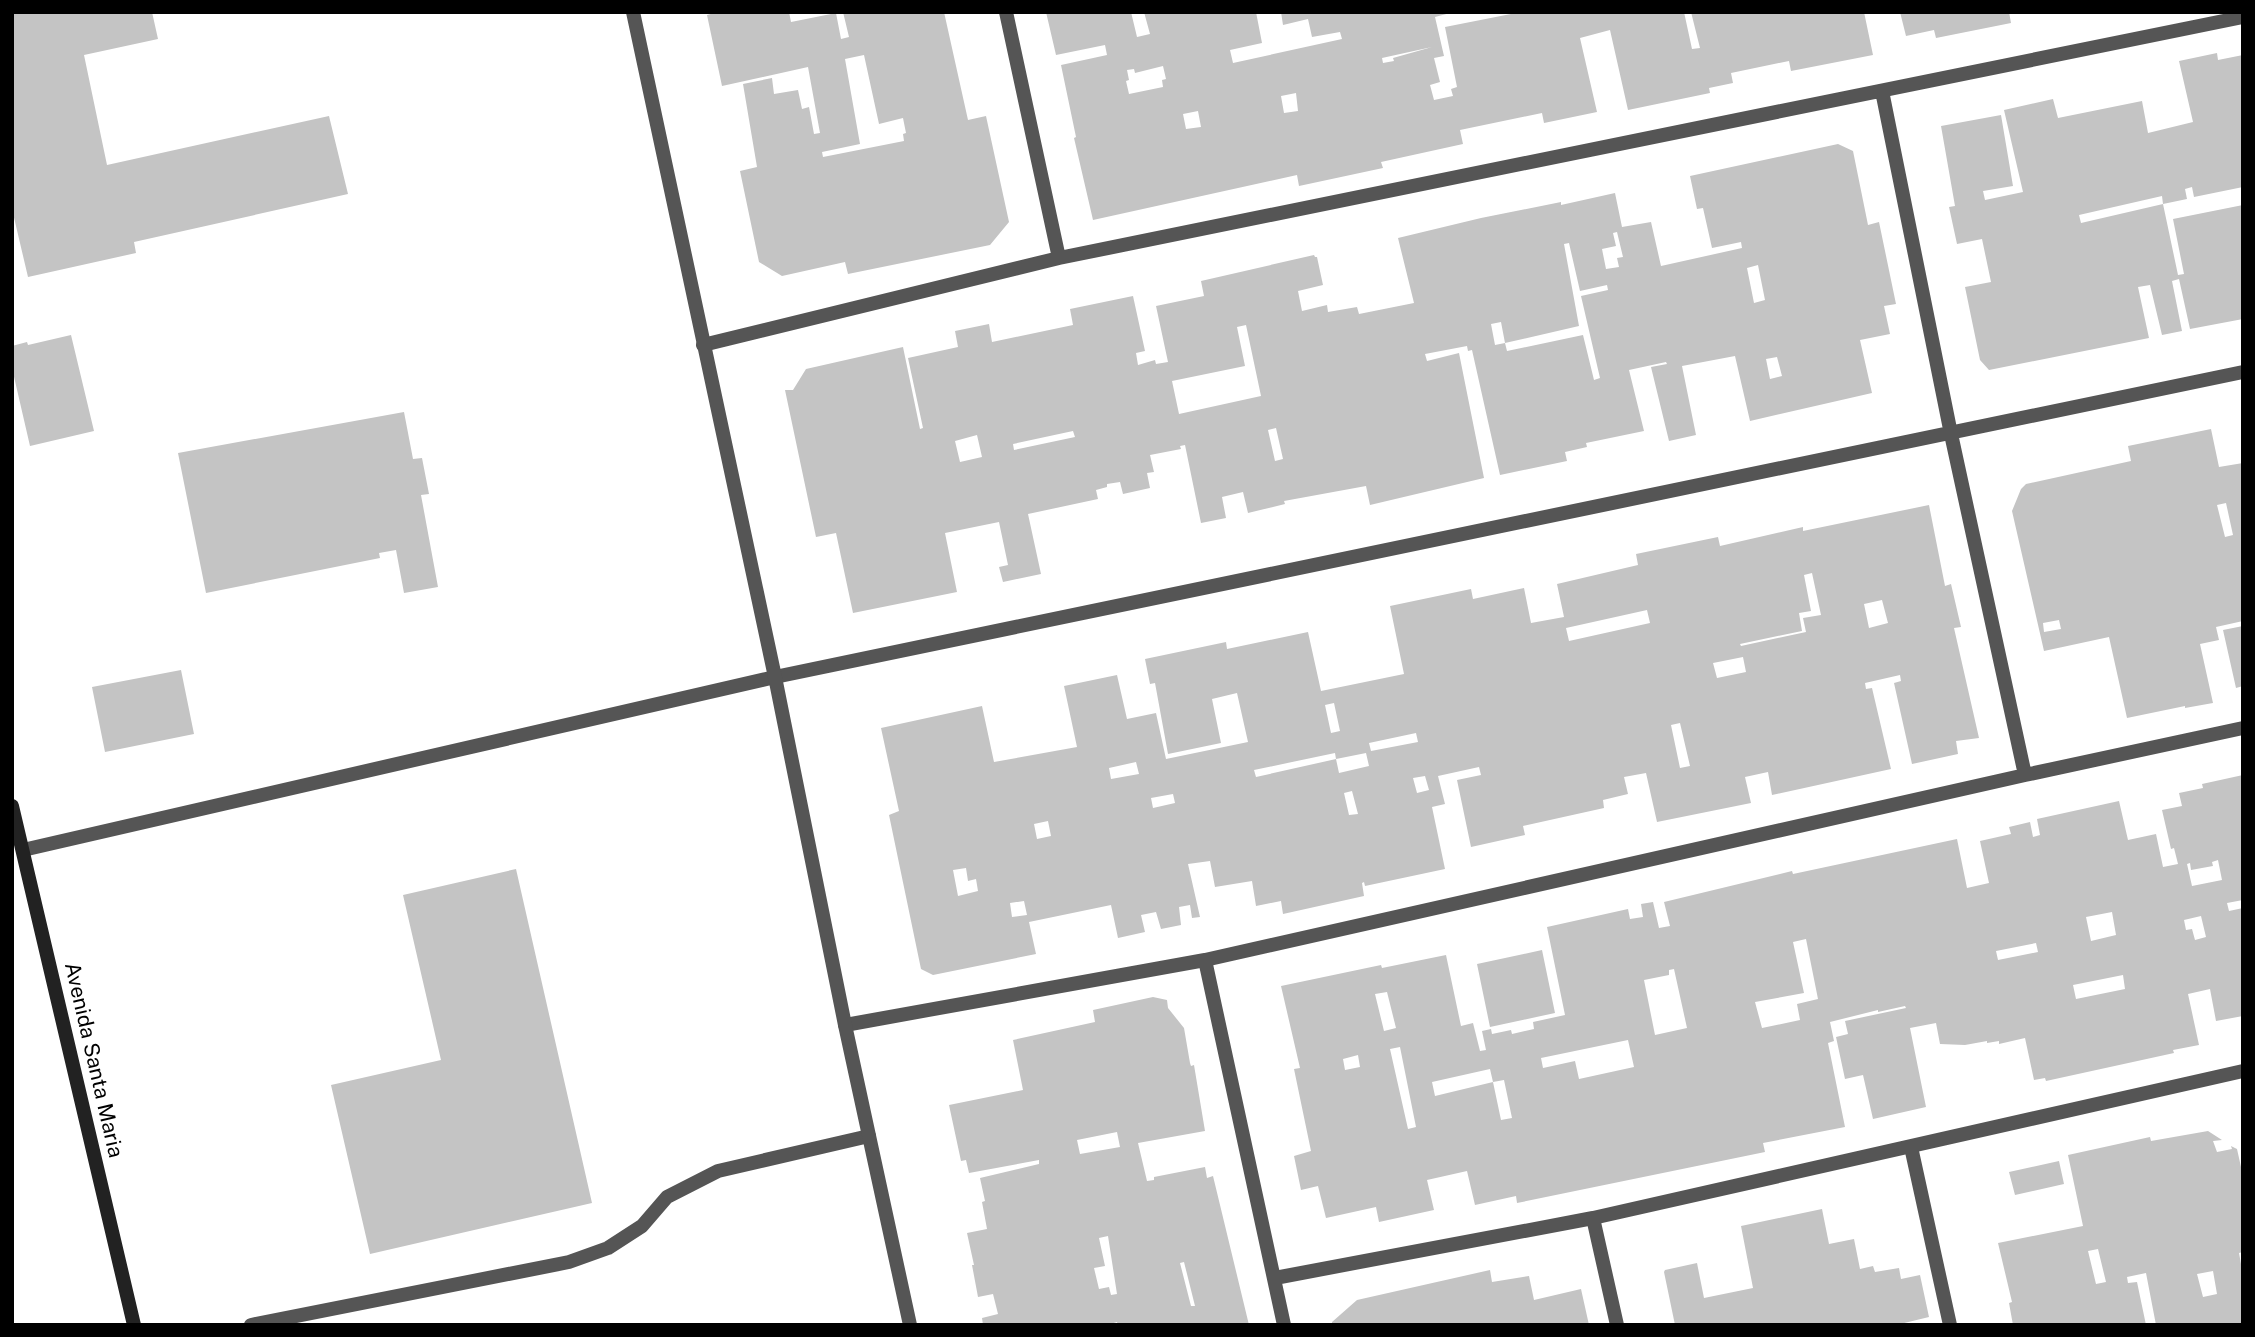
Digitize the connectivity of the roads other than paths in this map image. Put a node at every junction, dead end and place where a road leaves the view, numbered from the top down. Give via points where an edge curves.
1 (632, 12) edge
2 (1006, 12) edge
3 (2243, 17) edge
4 (1882, 91) junction
5 (1059, 258) junction
6 (703, 345) junction
7 (2243, 372) edge
8 (1951, 434) junction
9 (775, 677) junction
10 (2243, 729) edge
11 (2025, 775) junction
12 (12, 806) edge
13 (23, 850) junction
14 (1205, 960) junction
15 (845, 1025) junction
16 (2243, 1071) edge
17 (869, 1136) junction
18 (1911, 1147) junction
19 (1593, 1218) junction
20 (1275, 1278) junction
21 (134, 1325) edge
22 (251, 1325) edge
23 (910, 1325) edge
24 (1284, 1325) edge
25 (1617, 1325) edge
26 (1950, 1325) edge

1 - 6 street
2 - 5 street
3 - 4 street
4 - 5 street
4 - 8 street
5 - 6 street
6 - 9 street
7 - 8 street
8 - 9 street
8 - 11 street
9 - 13 street
9 - 15 street
10 - 11 street
11 - 14 street
12 - 13 main road, Avenida Santa Maria
13 - 21 main road, Avenida Santa Maria
14 - 15 street
14 - 20 street
15 - 17 street
16 - 18 street
17 - 22 street via 718,1171 667,1197 642,1226 608,1248 569,1262
17 - 23 street
18 - 19 street
18 - 26 street
19 - 20 street
19 - 25 street
20 - 24 street

